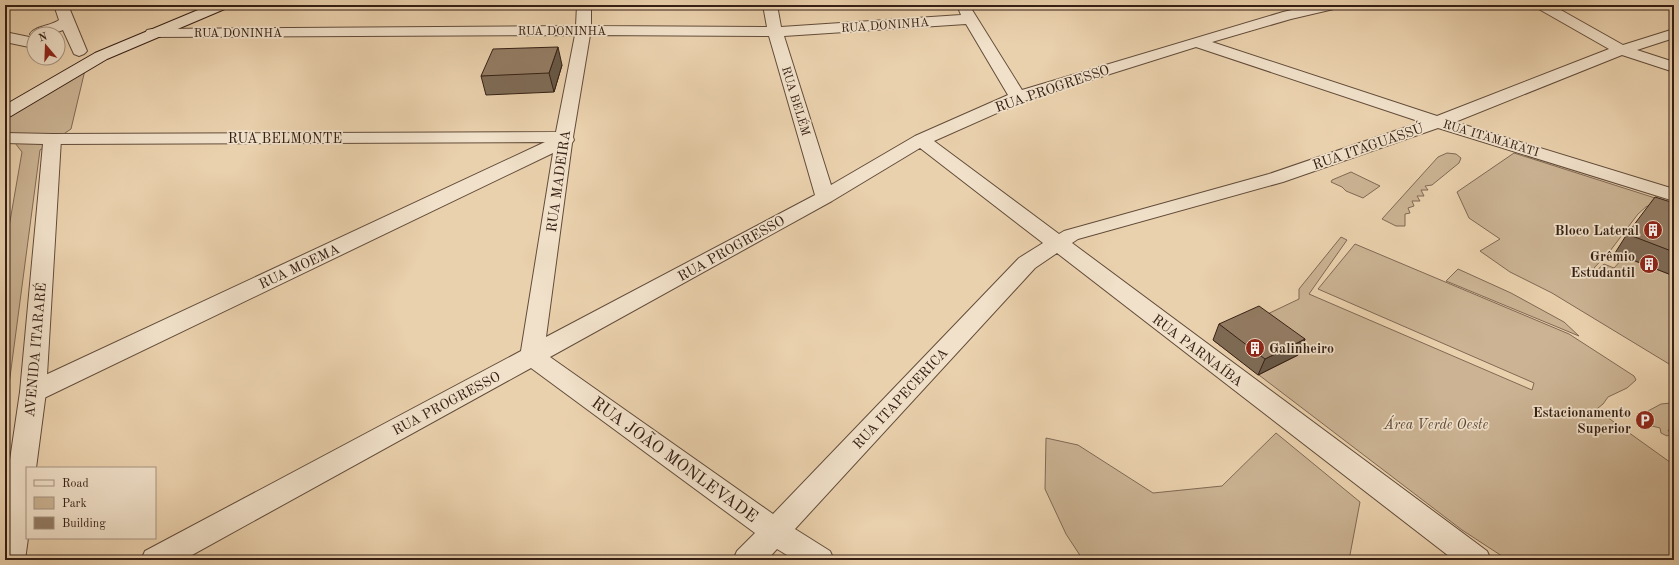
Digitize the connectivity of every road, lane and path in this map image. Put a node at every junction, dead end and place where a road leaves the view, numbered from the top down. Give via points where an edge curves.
1 (61, 5) edge
2 (222, 5) edge
3 (584, 5) edge
4 (770, 5) edge
5 (962, 5) edge
6 (1333, 5) edge
7 (1542, 5) edge
8 (971, 19) junction
9 (67, 21) junction
10 (60, 26) edge
11 (584, 30) junction
12 (775, 32) junction
13 (1674, 33) edge
14 (152, 34) junction
15 (26, 35) edge
16 (7, 38) edge
17 (26, 42) edge
18 (1196, 42) junction
19 (1621, 50) junction
20 (101, 56) junction
21 (1674, 67) edge
22 (1018, 97) junction
23 (5, 112) edge
24 (1438, 122) junction
25 (5, 138) edge
26 (565, 138) junction
27 (52, 139) junction
28 (921, 140) junction
29 (1674, 195) edge
30 (825, 197) junction
31 (1058, 243) junction
32 (532, 356) junction
33 (33, 392) junction
34 (776, 532) junction
35 (10, 560) edge
36 (156, 560) edge
37 (748, 560) edge
38 (819, 560) edge
39 (1476, 560) edge

1 - 9 street
2 - 14 street
3 - 11 street, RUA MADEIRA
4 - 12 street, RUA BELÉM
5 - 8 street
6 - 18 street, RUA PROGRESSO via 1288,15
7 - 19 street
8 - 12 street, RUA DONINHA
8 - 22 street
9 - 10 street
9 - 20 street via 72,50
11 - 12 street, RUA DONINHA
11 - 14 street, RUA DONINHA
11 - 26 street, RUA MADEIRA
12 - 30 street, RUA BELÉM
13 - 19 street, RUA ITAGUASSÚ
14 - 20 street
15 - 16 street
16 - 17 street
18 - 22 street, RUA PROGRESSO
18 - 24 street, RUA ITAMARATI
19 - 21 street
19 - 24 street, RUA ITAGUASSÚ
20 - 23 street
22 - 28 street, RUA PROGRESSO
24 - 29 street, RUA ITAMARATI
24 - 31 street, RUA ITAGUASSÚ via 1276,178 1071,235
25 - 27 street, RUA BELMONTE
26 - 27 street, RUA BELMONTE
26 - 32 street, RUA MADEIRA
26 - 33 street, RUA MOEMA
27 - 33 street, AVENIDA ITARARÉ
28 - 30 street, RUA PROGRESSO
28 - 31 street, RUA PARNAÍBA
30 - 32 street, RUA PROGRESSO
31 - 34 street, RUA ITAPECERICA via 1027,263
31 - 39 street, RUA PARNAÍBA
32 - 34 street, RUA JOÃO MONLEVADE
32 - 36 street, RUA PROGRESSO
33 - 35 street, AVENIDA ITARARÉ
34 - 37 street, RUA ITAPECERICA
34 - 38 street, RUA JOÃO MONLEVADE

